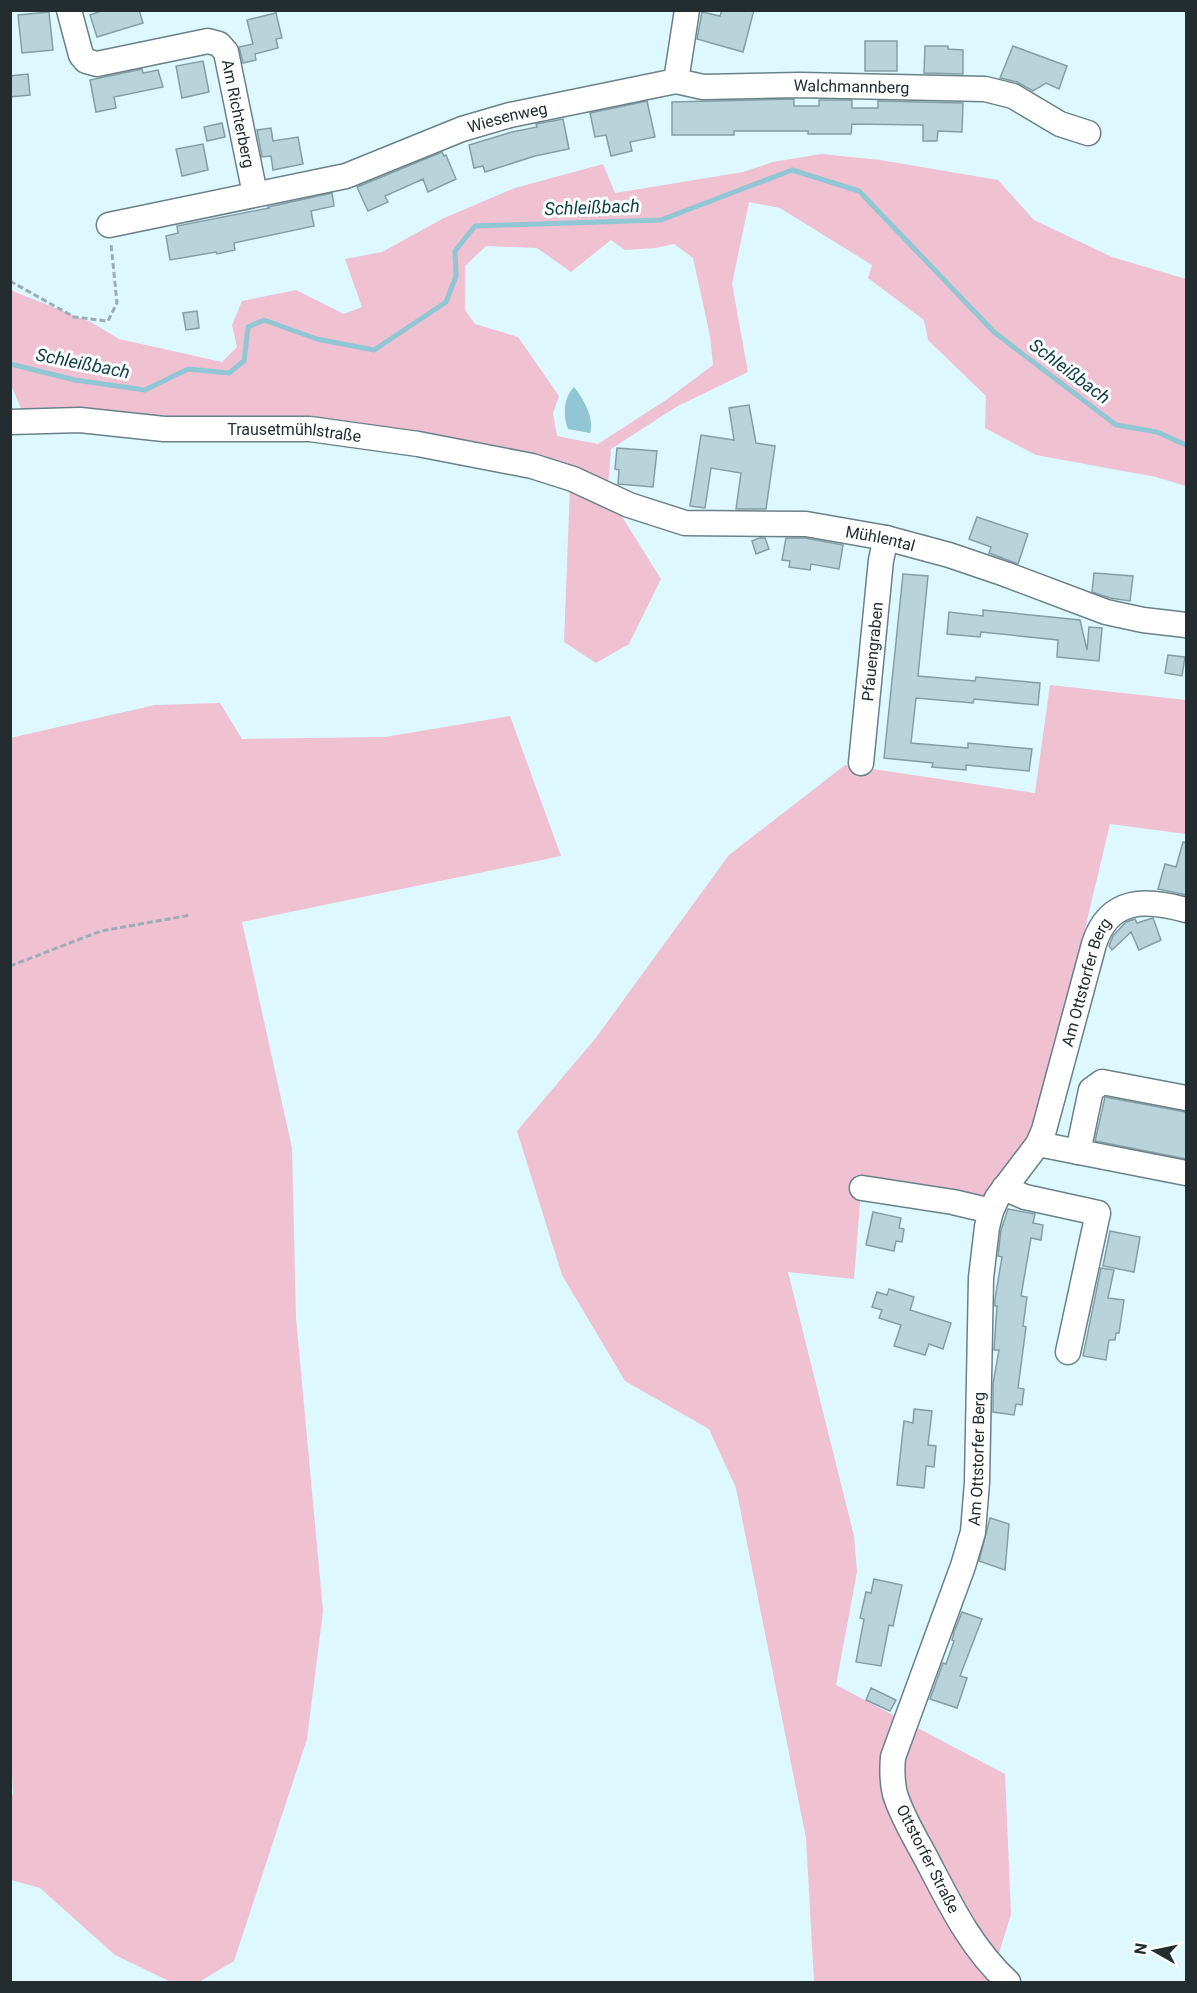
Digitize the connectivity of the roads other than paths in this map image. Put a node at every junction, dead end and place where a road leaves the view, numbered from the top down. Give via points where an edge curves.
1 (69, 10) edge
2 (687, 10) edge
3 (676, 81) junction
4 (1088, 133) dead end
5 (255, 194) junction
6 (109, 225) road end
7 (10, 422) edge
8 (573, 479) joint
9 (886, 538) junction
10 (1186, 625) edge
11 (861, 763) dead end
12 (1186, 910) edge
13 (1186, 1098) edge
14 (1038, 1144) junction
15 (1078, 1152) junction
16 (1186, 1173) edge
17 (862, 1188) dead end
18 (1004, 1188) junction
19 (991, 1211) junction
20 (1068, 1352) dead end
21 (905, 1720) joint
22 (1008, 1983) edge

1 - 5 street, Am Richterberg via 86,62 97,64 208,41 219,44 226,52
2 - 3 street
3 - 4 street, Walchmannberg via 703,87 800,85 985,90 1013,96 1060,124
3 - 5 street, Wiesenweg via 510,115 462,129 346,176
5 - 6 street
7 - 8 street, Trausetmühlstraße via 80,420 164,429 310,429 418,444 532,466
8 - 9 street, Mühlental via 629,505 685,523 806,524
9 - 10 street, Mühlental via 1005,574 1106,612
9 - 11 street, Pfauengraben
12 - 14 street, Am Ottstorfer Berg via 1142,903 1120,908 1104,921
13 - 15 street via 1102,1082 1091,1090
14 - 15 street
14 - 18 street, Am Ottstorfer Berg
15 - 16 street
17 - 19 street
18 - 19 street, Am Ottstorfer Berg
18 - 20 street via 1025,1197 1098,1214
19 - 21 street, Am Ottstorfer Berg via 981,1278 973,1532
21 - 22 street, Ottstorfer Straße via 893,1757 894,1792 965,1932

